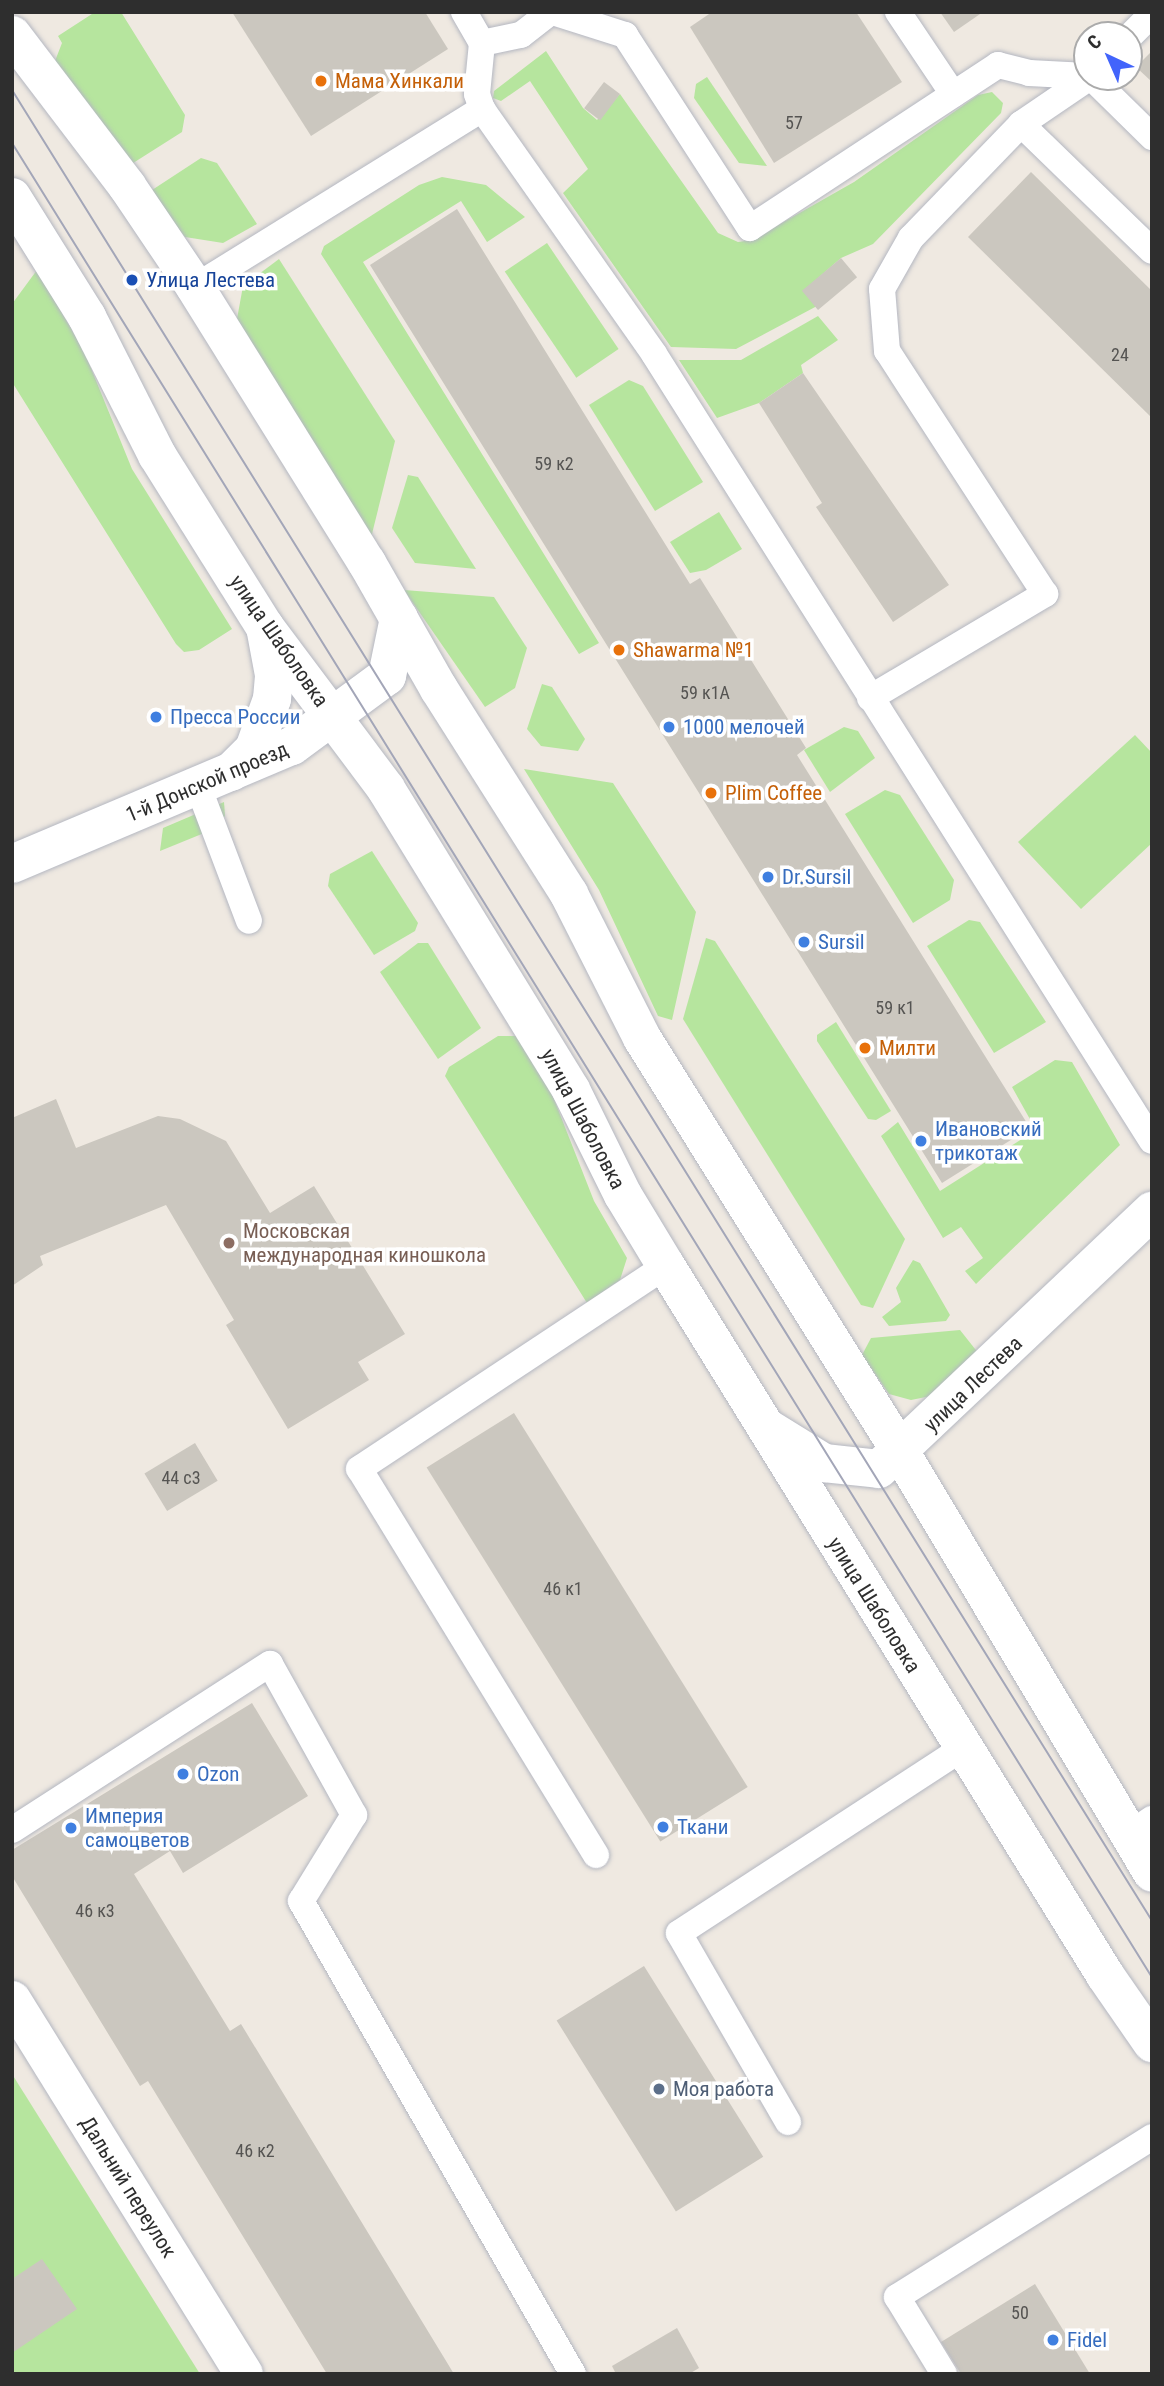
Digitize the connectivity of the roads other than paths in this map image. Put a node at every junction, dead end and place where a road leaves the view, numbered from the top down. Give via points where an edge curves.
1 (464, 12) edge
2 (551, 12) edge
3 (898, 12) edge
4 (12, 36) edge
5 (482, 43) junction
6 (1073, 76) edge
7 (1073, 88) edge
8 (1104, 91) edge
9 (953, 94) junction
10 (482, 109) junction
11 (1021, 124) junction
12 (1152, 136) edge
13 (17, 215) edge
14 (1152, 251) edge
15 (195, 288) junction
16 (399, 618) junction
17 (265, 627) junction
18 (387, 676) junction
19 (439, 690) junction
20 (870, 698) junction
21 (334, 719) junction
22 (215, 779) junction
23 (12, 864) edge
24 (249, 921) dead end
25 (1152, 1142) edge
26 (1152, 1211) edge
27 (666, 1266) junction
28 (769, 1429) junction
29 (901, 1453) junction
30 (963, 1748) junction
31 (1140, 1827) edge
32 (12, 1830) edge
33 (596, 1855) dead end
34 (1152, 1873) edge
35 (12, 2000) edge
36 (1152, 2043) edge
37 (788, 2122) dead end
38 (1152, 2137) edge
39 (244, 2374) edge
40 (573, 2374) edge
41 (944, 2374) edge

1 - 5 lane
2 - 5 lane via 522,35
2 - 9 lane via 625,35 750,228
3 - 9 lane
4 - 15 main road via 127,186
5 - 10 lane via 477,94
6 - 9 lane via 998,65
7 - 11 lane
8 - 12 lane
10 - 15 lane
10 - 20 lane via 654,354
11 - 14 lane
11 - 20 lane via 911,238 882,289 887,351 1045,594
13 - 17 main road, улица Шаболовка via 87,317 157,455
15 - 16 main road
16 - 18 main road
16 - 19 main road
17 - 21 main road, улица Шаболовка
17 - 22 main road via 274,674 272,699 254,749
18 - 19 main road via 411,678
18 - 21 main road, 1-й Донской проезд
19 - 29 main road via 569,894 642,1038
20 - 25 lane
21 - 22 main road, 1-й Донской проезд via 292,746
21 - 27 main road, улица Шаболовка via 386,789 564,1078
22 - 23 main road, 1-й Донской проезд
22 - 24 lane
26 - 29 main road, улица Лестева
27 - 28 main road, улица Шаболовка
27 - 33 lane via 359,1469
28 - 29 main road, улица Лестева via 803,1453 846,1469 879,1469
28 - 30 main road, улица Шаболовка
29 - 31 main road
30 - 36 main road, улица Шаболовка
30 - 37 lane via 679,1933
31 - 34 main road
32 - 40 lane via 270,1664 354,1815 301,1901
35 - 39 main road, Дальний переулок
38 - 41 lane via 897,2297

